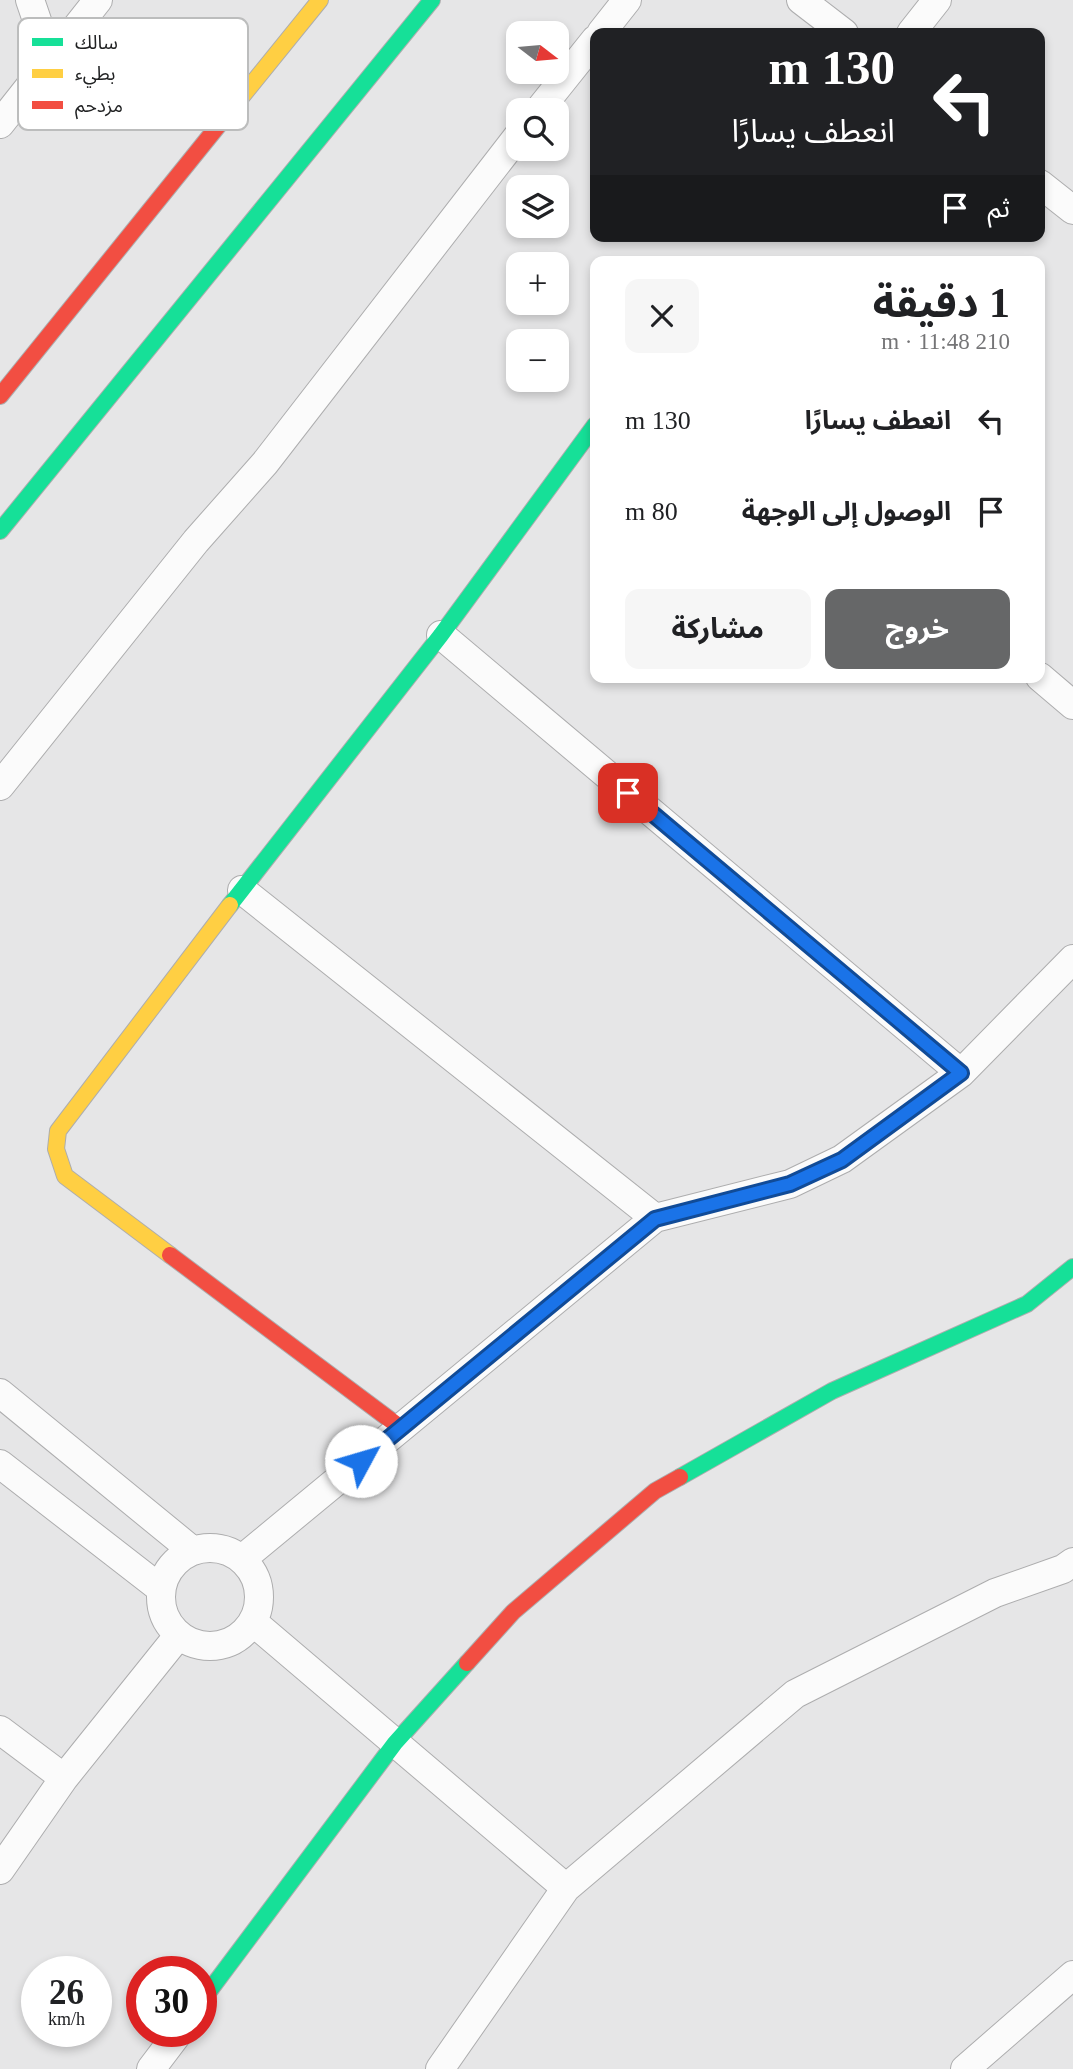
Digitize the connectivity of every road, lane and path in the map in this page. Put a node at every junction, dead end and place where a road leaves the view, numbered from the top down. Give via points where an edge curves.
1 (30, 0) edge
2 (98, 0) edge
3 (320, 0) edge
4 (432, 0) edge
5 (627, 0) edge
6 (801, 0) edge
7 (937, 0) edge
8 (36, 18) edge
9 (84, 18) edge
10 (605, 28) edge
11 (837, 28) edge
12 (915, 28) edge
13 (590, 46) edge
14 (248, 89) edge
15 (549, 98) edge
16 (18, 101) edge
17 (0, 124) edge
18 (215, 130) edge
19 (506, 152) edge
20 (1045, 188) edge
21 (1073, 210) edge
22 (0, 396) edge
23 (590, 432) edge
24 (0, 531) edge
25 (441, 635) junction
26 (1045, 681) edge
27 (1073, 705) edge
28 (0, 786) edge
29 (242, 890) junction
30 (1073, 960) edge
31 (961, 1073) junction
32 (655, 1219) junction
33 (1073, 1267) edge
34 (0, 1393) edge
35 (401, 1428) junction
36 (0, 1464) edge
37 (193, 1551) junction
38 (242, 1559) junction
39 (1070, 1570) edge
40 (161, 1589) junction
41 (253, 1622) junction
42 (178, 1636) junction
43 (0, 1730) edge
44 (395, 1743) junction
45 (64, 1778) junction
46 (0, 1871) edge
47 (566, 1888) junction
48 (1073, 1975) edge
49 (217, 1981) edge
50 (168, 2047) edge
51 (151, 2069) edge
52 (440, 2069) edge
53 (965, 2069) edge

1 - 8 street
2 - 9 street
3 - 14 street
4 - 24 street
5 - 10 street
6 - 11 street
7 - 12 street
13 - 15 street
16 - 17 street
18 - 22 street
19 - 28 street via 265,463 196,541
20 - 21 street
23 - 25 street
25 - 29 street
25 - 31 street
26 - 27 street
29 - 32 street
29 - 35 street via 58,1131 56,1149 65,1176
30 - 31 street
31 - 32 street via 842,1160 790,1184
32 - 35 street
33 - 44 street via 1027,1304 832,1391 655,1491 513,1612
34 - 37 street
35 - 38 street
36 - 40 street
37 - 38 street via 210,1548
37 - 40 street via 178,1559
38 - 41 street via 258,1589
39 - 47 street via 995,1593 795,1694
40 - 42 street via 167,1622
41 - 42 street via 242,1636 227,1644 210,1647
41 - 44 street
42 - 45 street
43 - 45 street
44 - 47 street
44 - 49 street
45 - 46 street
47 - 52 street
48 - 53 street
50 - 51 street

